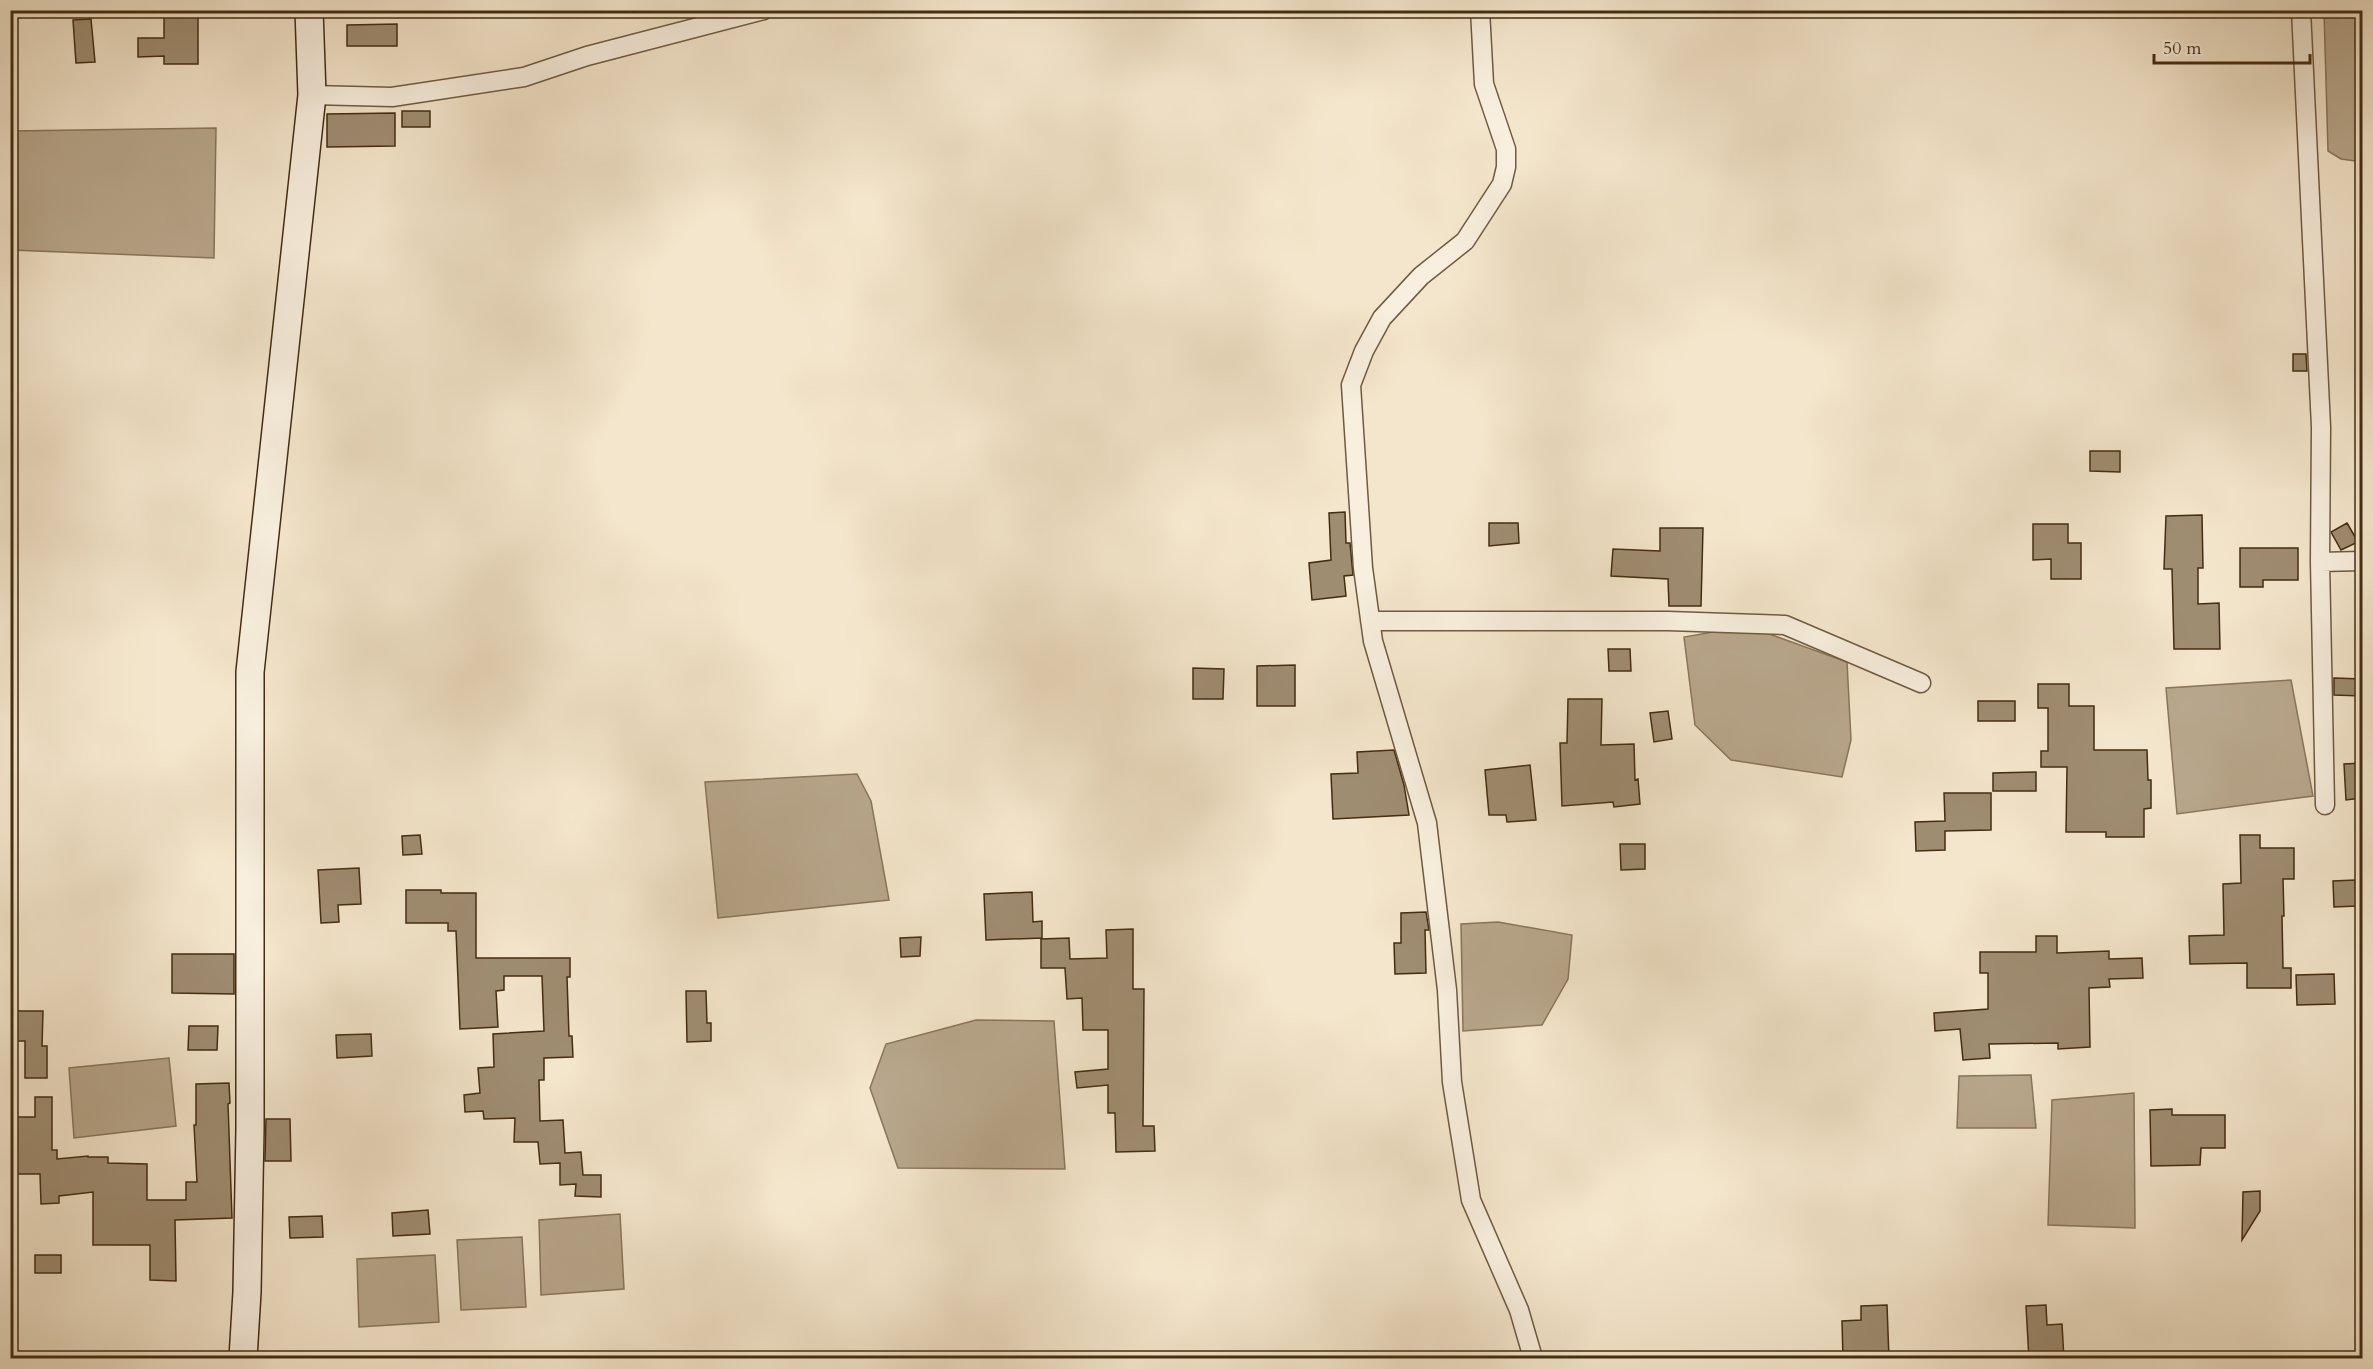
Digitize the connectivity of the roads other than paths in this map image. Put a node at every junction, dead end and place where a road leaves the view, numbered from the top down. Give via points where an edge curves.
1 (309, 10) edge
2 (764, 10) edge
3 (1480, 10) edge
4 (2301, 10) edge
5 (312, 95) junction
6 (2362, 561) edge
7 (2320, 562) junction
8 (1370, 621) junction
9 (1921, 683) dead end
10 (2325, 805) dead end
11 (243, 1359) edge
12 (1533, 1359) edge

1 - 5 main road
2 - 5 street via 587,56 524,77 392,97
3 - 8 street via 1484,84 1506,149 1502,184 1466,241 1421,276 1382,318 1351,385
4 - 7 street via 2321,427
5 - 11 main road via 250,672 250,1129
6 - 7 street
7 - 10 street
8 - 9 street via 1785,625
8 - 12 street via 1427,823 1447,990 1452,1082 1471,1200 1519,1310

